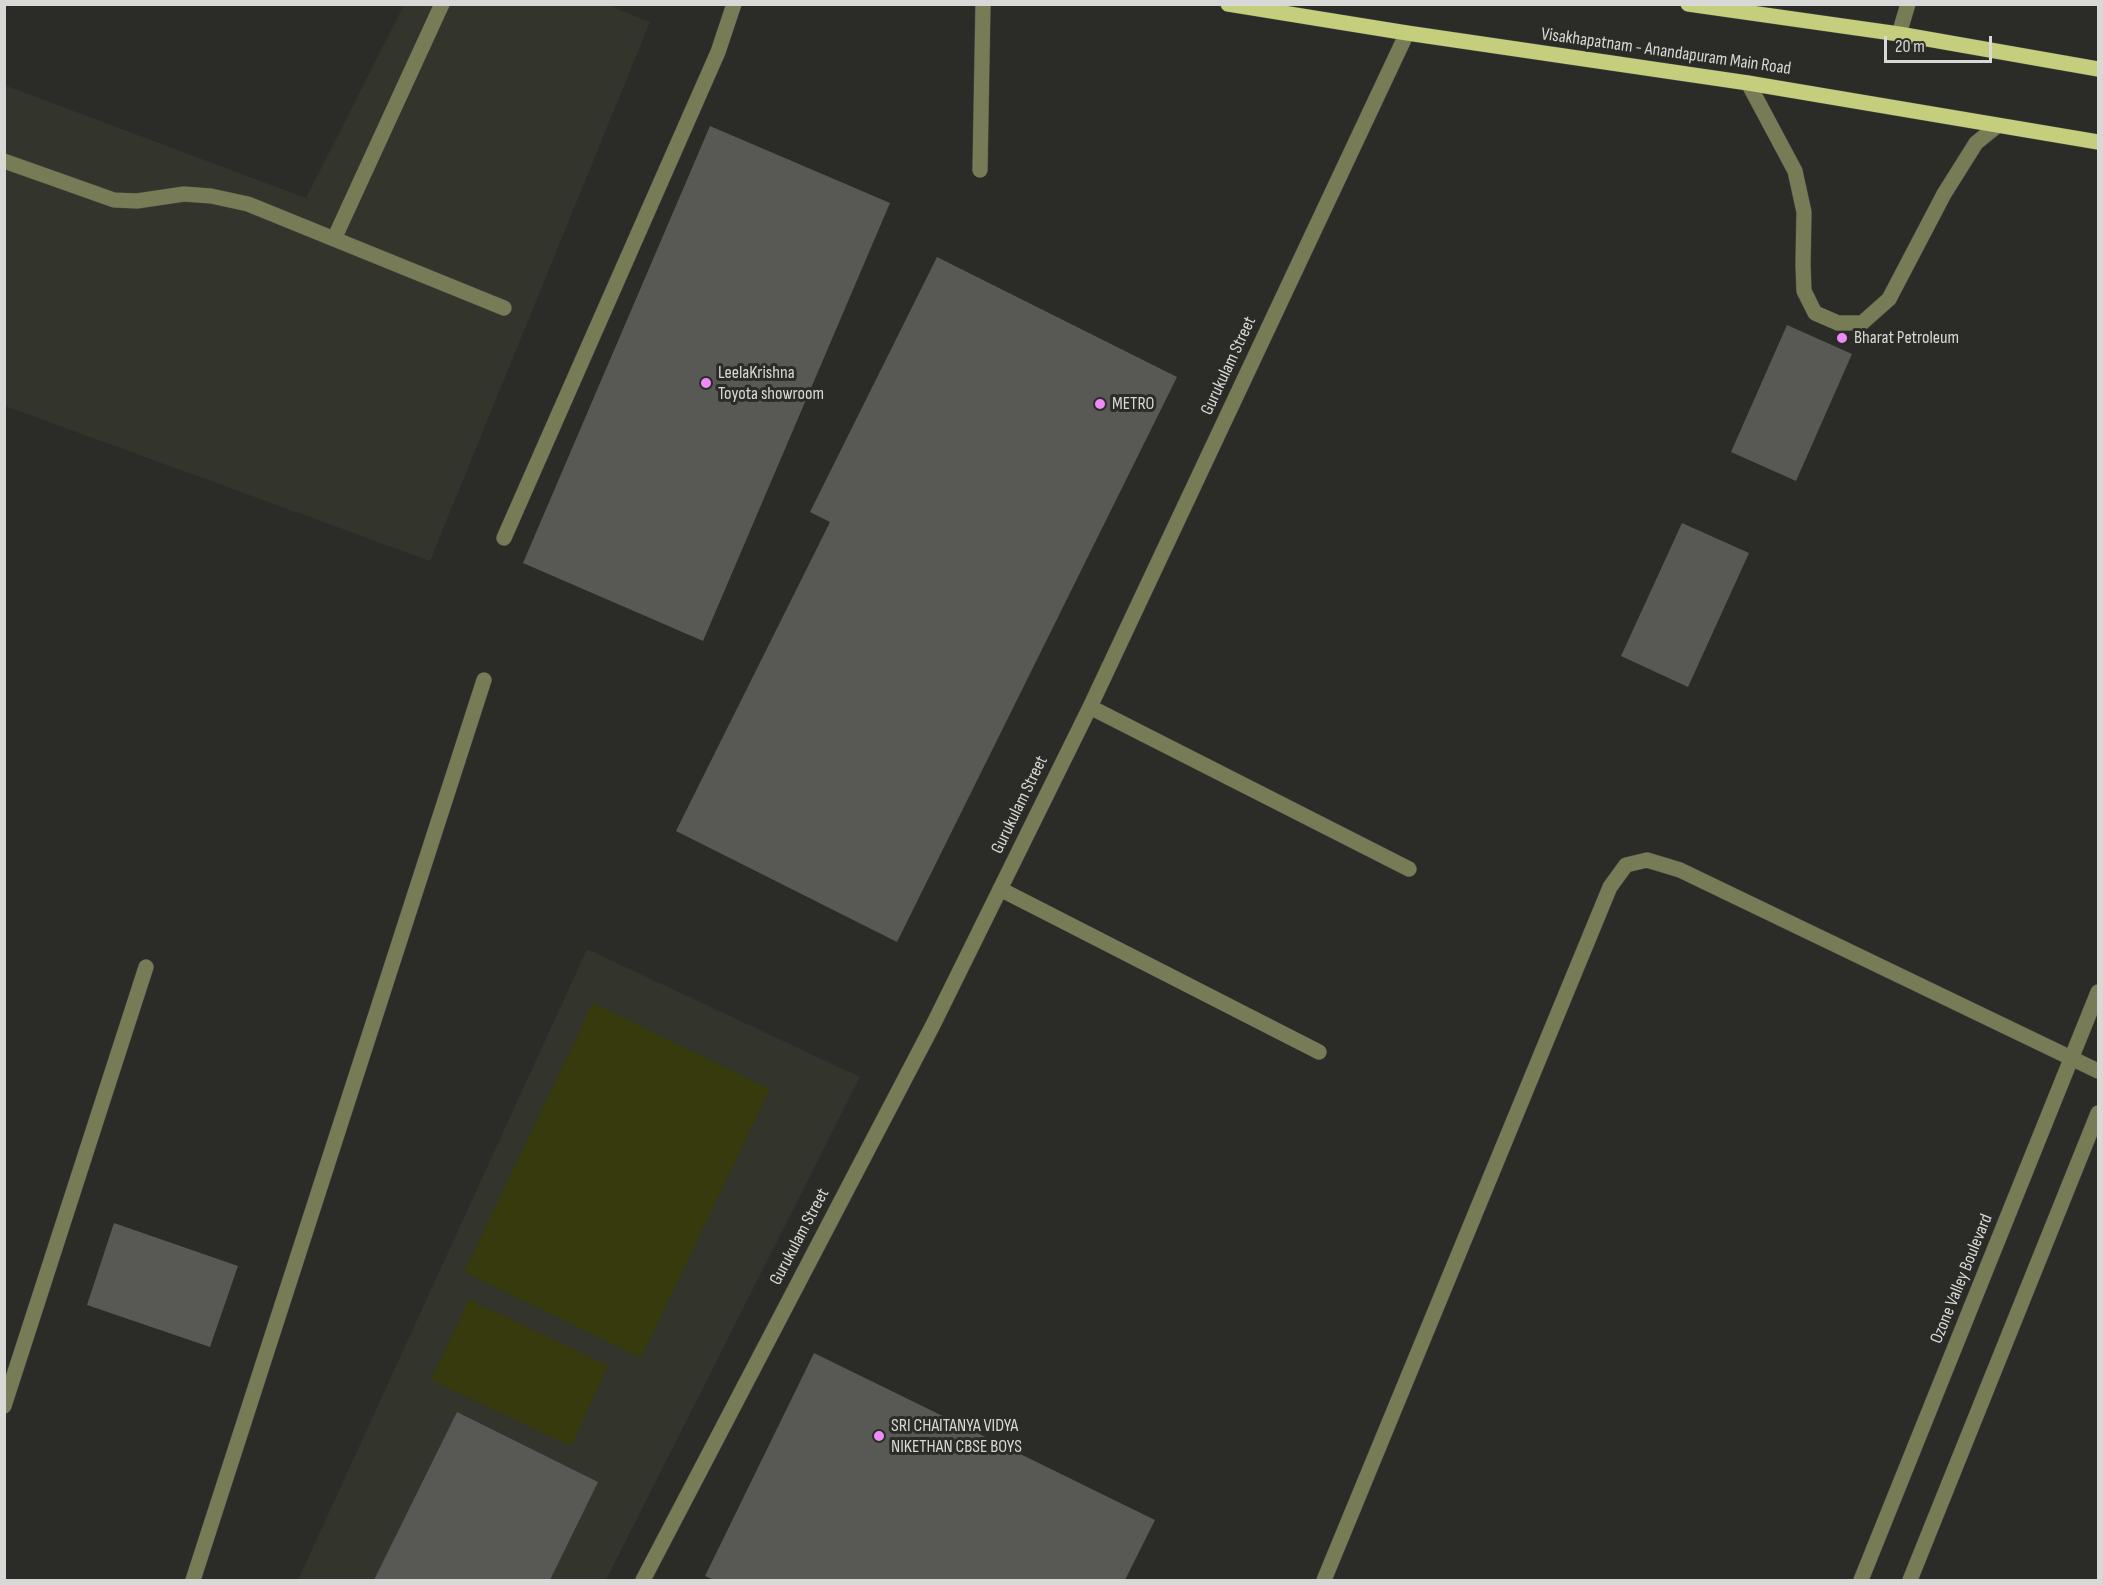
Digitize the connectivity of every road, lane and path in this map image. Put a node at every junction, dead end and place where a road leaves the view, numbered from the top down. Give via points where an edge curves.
1 (442, 4) edge
2 (734, 4) edge
3 (982, 4) edge
4 (1228, 4) edge
5 (1688, 4) edge
6 (1908, 4) edge
7 (1407, 33) junction
8 (1899, 34) junction
9 (2098, 69) edge
10 (1748, 83) junction
11 (1997, 126) junction
12 (2098, 142) edge
13 (4, 160) edge
14 (980, 170) dead end
15 (334, 239) junction
16 (504, 308) dead end
17 (504, 538) dead end
18 (484, 680) dead end
19 (1090, 707) junction
20 (1409, 869) dead end
21 (1000, 890) junction
22 (146, 967) dead end
23 (2098, 992) edge
24 (1319, 1052) dead end
25 (2072, 1059) junction
26 (2098, 1071) edge
27 (2098, 1113) edge
28 (4, 1406) edge
29 (193, 1581) edge
30 (643, 1581) edge
31 (1324, 1581) edge
32 (1861, 1581) edge
33 (1910, 1581) edge

1 - 15 street
2 - 17 street via 718,52
3 - 14 street
4 - 7 main road, Visakhapatnam - Anandapuram Main Road
5 - 8 main road
6 - 8 street
7 - 10 main road, Visakhapatnam - Anandapuram Main Road
7 - 19 street, Gurukulam Street
8 - 9 main road
10 - 11 main road, Visakhapatnam - Anandapuram Main Road
10 - 11 street via 1795,171 1804,212 1804,291 1815,313 1838,323 1862,323 1889,299 1954,177 1976,143
11 - 12 main road, Visakhapatnam - Anandapuram Main Road
13 - 15 street via 114,200 183,194 248,204
15 - 16 street
18 - 29 street
19 - 20 street
19 - 21 street, Gurukulam Street
21 - 24 street
21 - 30 street, Gurukulam Street
22 - 28 street
23 - 25 street, Ozone Valley Boulevard
25 - 26 street
25 - 31 street via 1680,870 1647,860 1626,865 1610,887
25 - 32 street, Ozone Valley Boulevard
27 - 33 street

